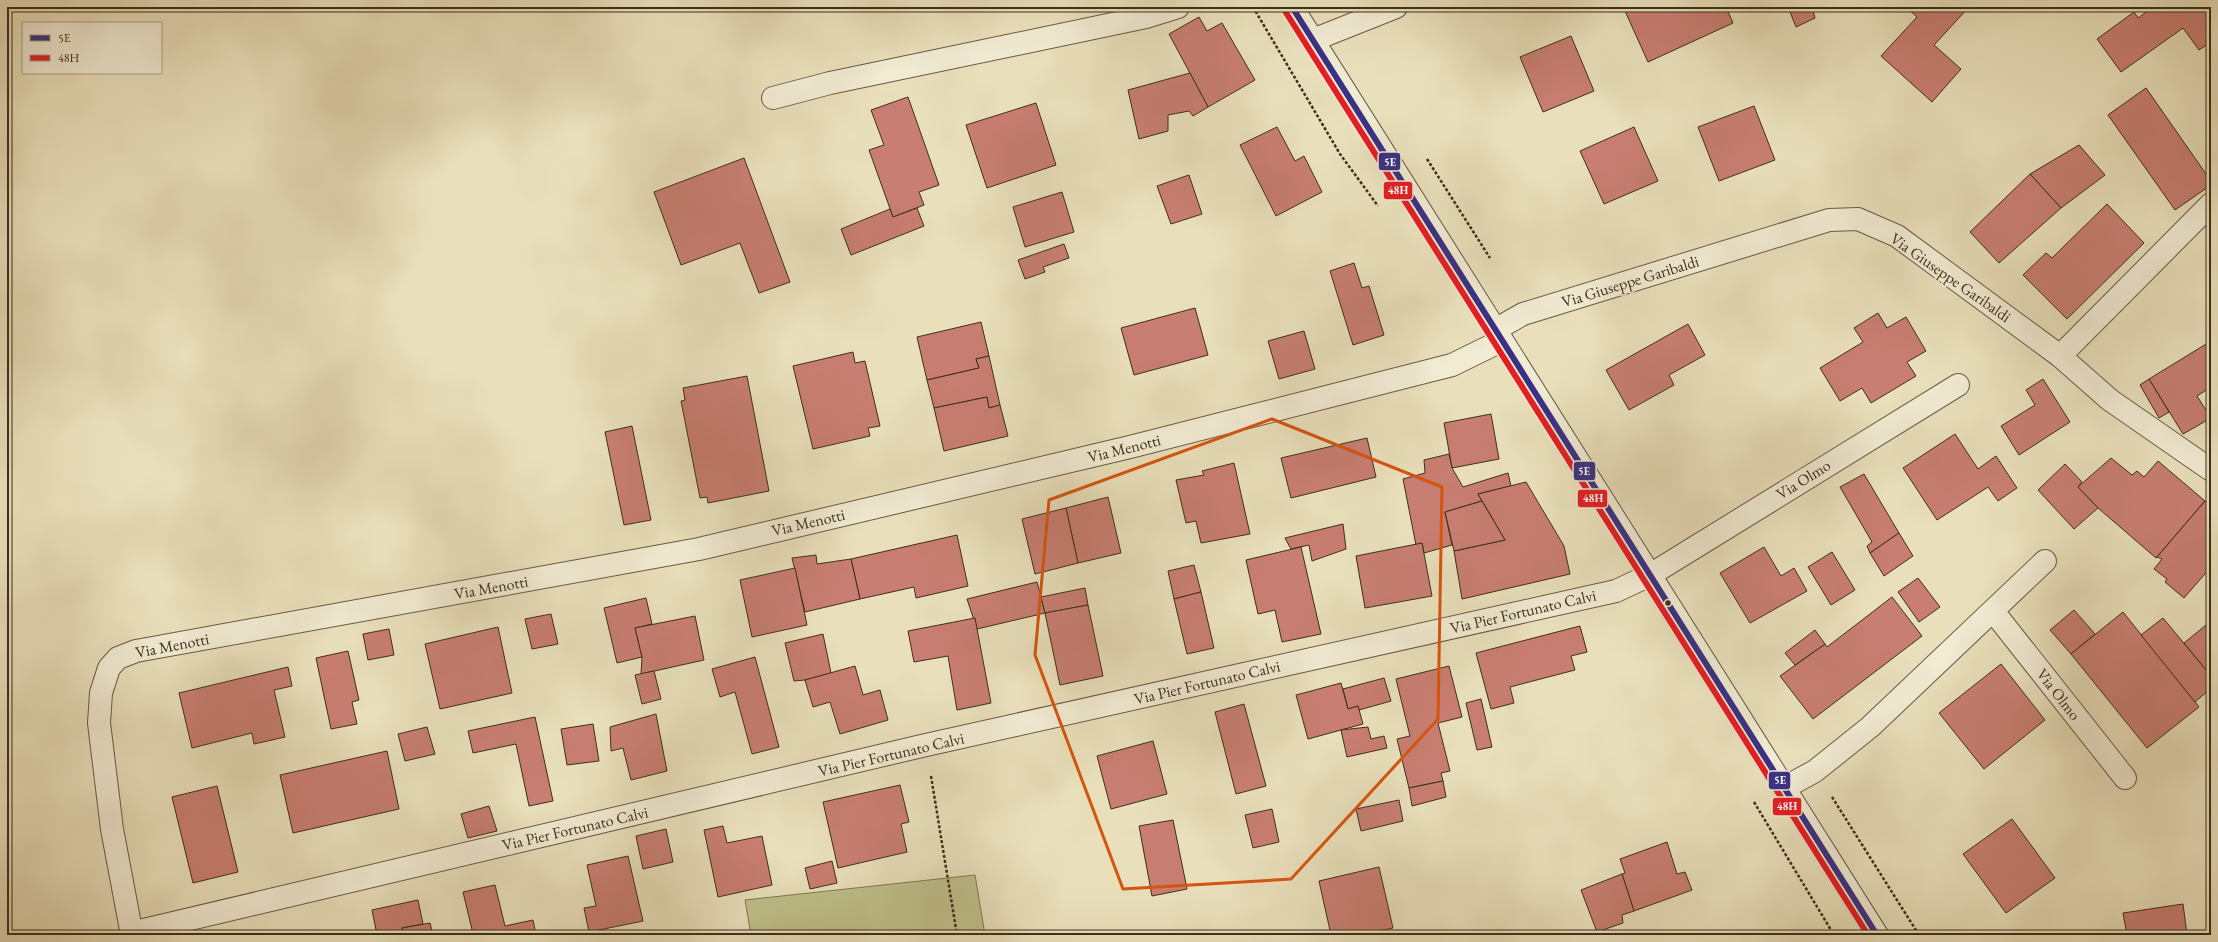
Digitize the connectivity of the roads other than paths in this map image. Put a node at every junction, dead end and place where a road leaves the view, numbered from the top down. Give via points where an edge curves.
1 (1178, 7) edge
2 (1292, 7) edge
3 (1396, 7) edge
4 (1313, 40) junction
5 (773, 98) dead end
6 (2211, 204) edge
7 (1498, 335) junction
8 (2060, 356) junction
9 (1958, 385) dead end
10 (2211, 470) edge
11 (2045, 561) dead end
12 (1650, 575) junction
13 (1993, 611) junction
14 (2125, 778) dead end
15 (1784, 788) junction
16 (131, 934) edge
17 (1877, 935) edge

1 - 5 street via 1146,17 830,83
2 - 4 street
3 - 4 street
4 - 7 street
6 - 8 street
7 - 8 street, Via Giuseppe Garibaldi via 1523,314 1829,220 1858,219 1897,236
7 - 12 street
7 - 16 street, Via Menotti via 1452,365 1108,452 692,550 136,651 118,658 109,668 101,693 98,723 112,829
8 - 10 street, Via Giuseppe Garibaldi via 2110,400
9 - 12 street, Via Olmo
11 - 13 street
12 - 15 street
12 - 16 street, Via Pier Fortunato Calvi via 1616,591 926,745
13 - 14 street, Via Olmo
13 - 15 street via 1870,727 1815,771
15 - 17 street

